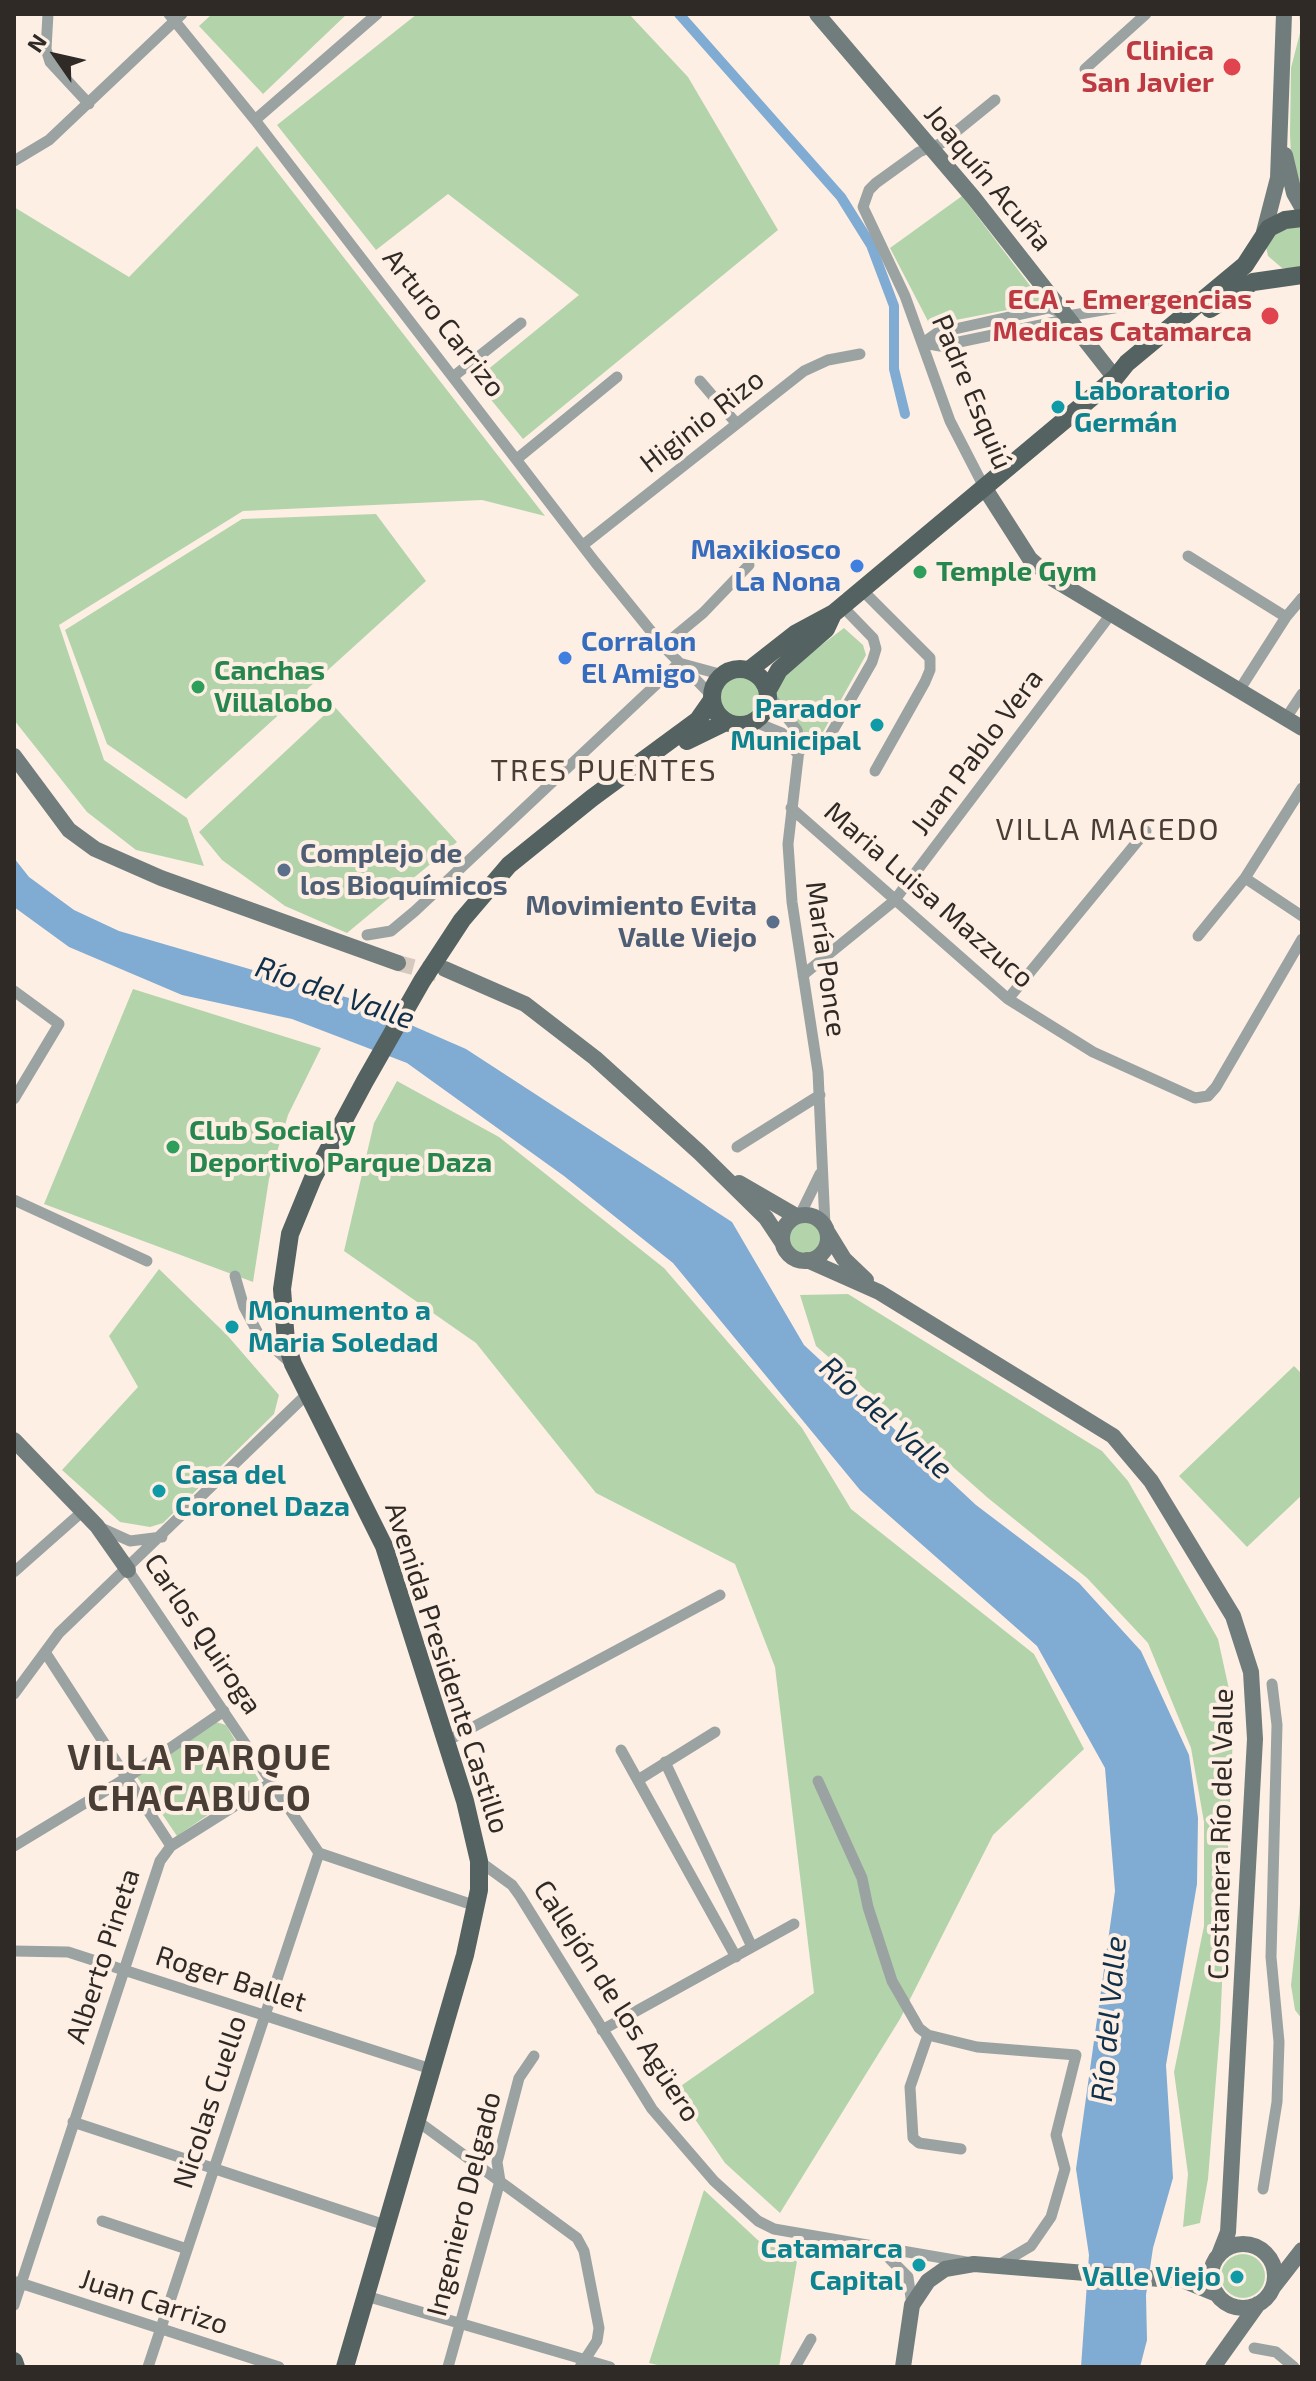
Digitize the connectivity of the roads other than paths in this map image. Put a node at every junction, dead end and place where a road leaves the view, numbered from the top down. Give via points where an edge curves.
1 (48, 14) edge
2 (377, 14) edge
3 (817, 14) edge
4 (1146, 14) edge
5 (1284, 14) edge
6 (175, 16) edge
7 (1085, 69) dead end
8 (995, 100) dead end
9 (89, 104) junction
10 (255, 120) junction
11 (1280, 134) junction
12 (929, 148) junction
13 (14, 161) edge
14 (1302, 207) edge
15 (1302, 218) edge
16 (1261, 238) junction
17 (1302, 275) edge
18 (1283, 277) junction
19 (1203, 300) junction
20 (1068, 316) junction
21 (521, 323) dead end
22 (923, 343) junction
23 (860, 354) dead end
24 (454, 376) junction
25 (617, 377) dead end
26 (1115, 378) junction
27 (700, 381) dead end
28 (736, 423) junction
29 (518, 458) junction
30 (984, 487) junction
31 (583, 545) junction
32 (1188, 556) dead end
33 (749, 565) dead end
34 (862, 590) junction
35 (1302, 598) edge
36 (838, 610) junction
37 (1111, 614) junction
38 (1286, 617) junction
39 (663, 646) junction
40 (679, 663) junction
41 (749, 670) junction
42 (723, 675) junction
43 (1240, 689) junction
44 (768, 692) junction
45 (1302, 694) edge
46 (712, 698) junction
47 (1286, 718) junction
48 (726, 722) junction
49 (755, 722) junction
50 (1302, 728) edge
51 (796, 752) junction
52 (14, 756) edge
53 (875, 771) dead end
54 (1302, 788) edge
55 (791, 808) junction
56 (1146, 831) dead end
57 (1245, 878) junction
58 (484, 896) junction
59 (894, 901) junction
60 (1302, 916) edge
61 (367, 935) dead end
62 (1198, 936) dead end
63 (1302, 939) edge
64 (397, 959) tunnel mouth
65 (446, 973) tunnel mouth
66 (803, 975) junction
67 (14, 991) edge
68 (1008, 999) junction
69 (820, 1095) junction
70 (14, 1099) edge
71 (737, 1147) dead end
72 (705, 1158) junction
73 (820, 1173) junction
74 (14, 1200) edge
75 (798, 1215) junction
76 (826, 1229) junction
77 (782, 1242) junction
78 (807, 1260) junction
79 (147, 1261) dead end
80 (235, 1276) dead end
81 (879, 1292) junction
82 (293, 1364) junction
83 (305, 1396) junction
84 (14, 1440) edge
85 (83, 1511) junction
86 (97, 1526) junction
87 (163, 1537) junction
88 (128, 1570) junction
89 (14, 1572) edge
90 (720, 1595) dead end
91 (45, 1652) junction
92 (1272, 1684) dead end
93 (14, 1694) edge
94 (224, 1711) junction
95 (715, 1732) dead end
96 (447, 1741) junction
97 (621, 1750) dead end
98 (665, 1762) junction
99 (128, 1777) junction
100 (638, 1780) junction
101 (818, 1781) dead end
102 (271, 1783) junction
103 (14, 1846) edge
104 (171, 1846) junction
105 (319, 1853) junction
106 (479, 1861) junction
107 (476, 1906) junction
108 (794, 1924) dead end
109 (752, 1947) junction
110 (14, 1951) edge
111 (736, 1957) junction
112 (124, 1970) junction
113 (264, 2015) junction
114 (602, 2030) junction
115 (928, 2035) junction
116 (534, 2056) dead end
117 (431, 2069) junction
118 (416, 2120) junction
119 (73, 2122) junction
120 (961, 2149) dead end
121 (214, 2168) junction
122 (500, 2181) junction
123 (1263, 2189) dead end
124 (1228, 2212) junction
125 (102, 2221) dead end
126 (385, 2225) junction
127 (879, 2247) junction
128 (1259, 2248) junction
129 (1302, 2248) edge
130 (187, 2249) junction
131 (1216, 2259) junction
132 (974, 2264) junction
133 (997, 2266) junction
134 (1185, 2281) junction
135 (18, 2282) edge
136 (1273, 2287) junction
137 (366, 2296) junction
138 (1220, 2298) junction
139 (1258, 2304) junction
140 (14, 2305) edge
141 (912, 2305) junction
142 (461, 2322) junction
143 (160, 2330) junction
144 (811, 2339) dead end
145 (1226, 2347) junction
146 (1254, 2348) dead end
147 (14, 2361) edge
148 (583, 2364) edge
149 (16, 2367) edge
150 (148, 2367) edge
151 (279, 2367) edge
152 (345, 2367) edge
153 (448, 2367) edge
154 (610, 2367) edge
155 (795, 2367) edge
156 (903, 2367) edge
157 (1213, 2367) edge
158 (1294, 2367) edge

1 - 9 street via 50,62
2 - 10 street
3 - 12 main road, Joaquín Acuña
4 - 7 street
5 - 11 main road
6 - 9 street
6 - 10 street, Arturo Carrizo
8 - 12 street
9 - 13 street via 49,140
10 - 24 street, Arturo Carrizo
11 - 14 main road
11 - 16 main road via 1275,200
12 - 20 main road, Joaquín Acuña
12 - 22 street, Padre Esquiú via 876,183 863,207
15 - 16 main road via 1279,222
16 - 18 main road via 1261,263
16 - 19 main road via 1245,265
17 - 18 main road
18 - 26 main road via 1253,282 1232,293 1133,372
19 - 20 street via 1177,297
19 - 26 main road
20 - 22 street via 1049,308 937,333
20 - 26 main road, Joaquín Acuña
21 - 24 street
22 - 30 street, Padre Esquiú via 936,389
23 - 28 street, Higinio Rizo via 804,371
24 - 29 street, Arturo Carrizo
25 - 29 street
26 - 30 main road
27 - 28 street
28 - 31 street, Higinio Rizo
29 - 31 street, Arturo Carrizo
30 - 34 main road
30 - 37 main road, Padre Esquiú via 1030,559
31 - 39 street, Arturo Carrizo
32 - 38 street
33 - 39 street
34 - 36 main road
34 - 53 street via 930,658 925,682
35 - 38 street
36 - 41 main road via 795,634
36 - 44 main road via 826,629 779,670
36 - 51 street via 873,638 876,649 828,739
37 - 43 main road, Padre Esquiú
37 - 59 street, Juan Pablo Vera
38 - 43 street
39 - 40 street, Arturo Carrizo
40 - 42 street
40 - 46 street, Arturo Carrizo
40 - 61 street via 415,911 391,931
41 - 42 main road
41 - 44 main road via 763,679
42 - 46 main road
43 - 47 main road, Padre Esquiú
44 - 49 main road via 765,711
44 - 51 street, María Ponce via 797,730
45 - 47 street
46 - 48 main road
46 - 58 main road, Avenida Presidente Castillo via 698,720 509,865
47 - 50 main road, Padre Esquiú
48 - 49 main road
48 - 58 main road, Avenida Presidente Castillo via 666,755
49 - 51 street via 782,733
51 - 55 street, María Ponce
52 - 64 main road via 69,830 95,849 161,878
54 - 57 street
55 - 59 street, Maria Luisa Mazzuco
55 - 66 street, María Ponce via 789,852
56 - 68 street
57 - 60 street
57 - 62 street
58 - 82 main road, Avenida Presidente Castillo via 422,981 313,1178 290,1234 282,1289
59 - 66 street, Juan Pablo Vera
59 - 68 street, Maria Luisa Mazzuco
63 - 68 street, Maria Luisa Mazzuco via 1208,1096 1195,1098 1093,1052
65 - 72 main road via 509,995 546,1018
66 - 69 street, María Ponce
67 - 70 street via 59,1024
69 - 71 street
69 - 73 street, María Ponce
72 - 75 main road via 756,1195
72 - 77 main road via 766,1218
73 - 75 street, María Ponce
73 - 76 street, María Ponce
74 - 79 street
75 - 76 main road via 812,1215
75 - 77 main road via 784,1226
76 - 78 main road via 822,1253
76 - 81 main road, Costanera Río del Valle via 844,1259
77 - 78 main road via 790,1256
78 - 81 main road, Costanera Río del Valle
80 - 82 street via 259,1335
81 - 124 main road, Costanera Río del Valle via 1113,1436 1151,1481 1240,1635 1251,1672 1255,1739
82 - 83 main road, Avenida Presidente Castillo
83 - 87 street
83 - 96 main road, Avenida Presidente Castillo via 377,1529
84 - 85 main road, Carlos Quiroga
85 - 86 main road, Carlos Quiroga
85 - 89 street
86 - 87 street via 130,1541
86 - 88 main road, Carlos Quiroga
87 - 88 street
88 - 91 street
88 - 94 street, Carlos Quiroga
90 - 96 street
91 - 93 street
91 - 99 street, Alberto Pineta
92 - 123 street via 1277,1725 1271,1957 1279,2042 1277,2102
94 - 99 street
94 - 102 street, Carlos Quiroga
95 - 98 street
96 - 106 main road, Avenida Presidente Castillo
97 - 100 street
98 - 100 street
98 - 109 street
99 - 103 street
99 - 104 street, Alberto Pineta
100 - 111 street
101 - 115 street via 855,1860 892,1981
102 - 104 street
102 - 105 street, Carlos Quiroga
104 - 112 street, Alberto Pineta via 160,1861
105 - 107 street
105 - 113 street, Nicolas Cuello
106 - 107 main road, Avenida Presidente Castillo
106 - 114 street, Callejón de los Agüero via 512,1885
107 - 117 main road, Avenida Presidente Castillo
108 - 109 street
109 - 111 street
110 - 112 street, Roger Ballet via 68,1952
111 - 114 street
112 - 113 street, Roger Ballet
112 - 119 street, Alberto Pineta
113 - 117 street, Roger Ballet
113 - 121 street, Nicolas Cuello
114 - 127 street, Callejón de los Agüero via 652,2109 714,2181 758,2221 774,2229
115 - 120 street via 910,2087 913,2138
115 - 133 street via 977,2047 1076,2055 1056,2135 1065,2169 1051,2217 1031,2246
116 - 122 street, Ingeniero Delgado via 519,2078 497,2162
117 - 118 main road, Avenida Presidente Castillo
118 - 122 street
118 - 126 main road, Avenida Presidente Castillo
119 - 121 street
119 - 135 street, Alberto Pineta
121 - 126 street
121 - 130 street, Nicolas Cuello
122 - 142 street, Ingeniero Delgado
122 - 148 street via 577,2238 584,2251 599,2328
124 - 128 main road via 1235,2228
124 - 131 main road, Costanera Río del Valle via 1228,2232
125 - 130 street
126 - 137 main road, Avenida Presidente Castillo
127 - 132 street, Callejón de los Agüero
127 - 141 street via 908,2277
128 - 129 main road via 1288,2254
128 - 131 main road via 1234,2245
128 - 136 main road via 1275,2269
129 - 136 main road
130 - 143 street, Nicolas Cuello
131 - 134 main road
131 - 138 main road via 1211,2280
132 - 133 main road
132 - 141 main road via 945,2269 928,2281
133 - 134 main road
134 - 138 main road
135 - 140 street, Alberto Pineta
135 - 143 street, Juan Carrizo
136 - 139 main road
137 - 142 street
137 - 152 main road, Avenida Presidente Castillo
138 - 139 main road via 1241,2308
138 - 145 main road via 1231,2320
139 - 145 main road
141 - 156 main road
142 - 148 street
142 - 153 street, Ingeniero Delgado
143 - 150 street, Nicolas Cuello
143 - 151 street, Juan Carrizo
144 - 155 street
145 - 157 main road
146 - 158 street via 1276,2352
147 - 149 main road
148 - 154 street

